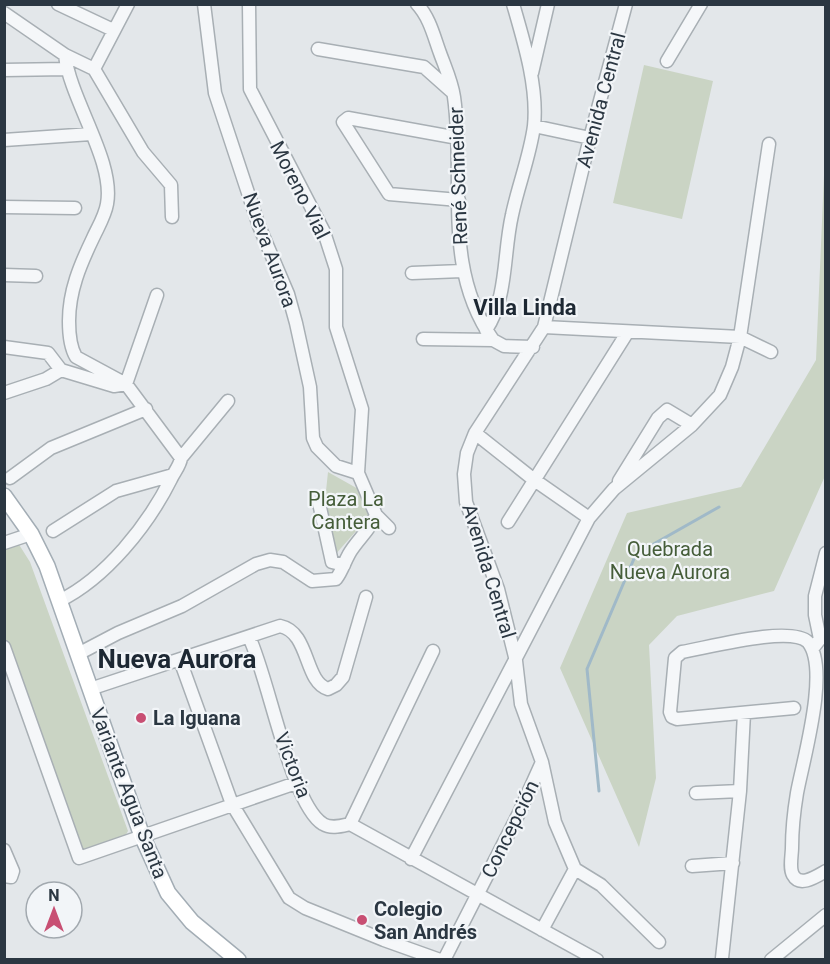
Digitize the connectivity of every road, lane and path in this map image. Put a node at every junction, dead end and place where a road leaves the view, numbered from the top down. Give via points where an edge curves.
1 (58, 4) edge
2 (128, 4) edge
3 (204, 4) edge
4 (249, 4) edge
5 (513, 4) edge
6 (548, 4) edge
7 (626, 4) edge
8 (701, 4) edge
9 (420, 8) edge
10 (4, 13) edge
11 (113, 30) junction
12 (318, 49) dead end
13 (65, 55) junction
14 (667, 61) dead end
15 (67, 69) junction
16 (94, 69) junction
17 (4, 70) edge
18 (531, 77) junction
19 (454, 94) junction
20 (534, 126) junction
21 (91, 134) junction
22 (458, 138) junction
23 (590, 138) junction
24 (4, 140) edge
25 (769, 144) dead end
26 (459, 200) junction
27 (4, 207) edge
28 (75, 208) dead end
29 (172, 217) dead end
30 (462, 271) junction
31 (412, 273) dead end
32 (4, 275) edge
33 (36, 276) dead end
34 (157, 295) dead end
35 (544, 327) junction
36 (627, 333) junction
37 (489, 335) junction
38 (740, 337) junction
39 (423, 339) dead end
40 (4, 347) edge
41 (533, 347) junction
42 (771, 352) dead end
43 (62, 370) junction
44 (126, 384) junction
45 (4, 393) edge
46 (228, 401) dead end
47 (146, 409) junction
48 (692, 425) junction
49 (475, 433) junction
50 (180, 458) junction
51 (358, 473) junction
52 (173, 475) junction
53 (10, 478) dead end
54 (533, 479) junction
55 (614, 489) junction
56 (4, 496) edge
57 (319, 503) dead end
58 (376, 515) junction
59 (589, 518) junction
60 (508, 522) dead end
61 (389, 528) dead end
62 (53, 531) dead end
63 (31, 534) junction
64 (4, 543) edge
65 (825, 553) edge
66 (343, 568) junction
67 (366, 597) dead end
68 (59, 601) junction
69 (249, 637) junction
70 (4, 647) edge
71 (813, 648) junction
72 (433, 651) dead end
73 (78, 654) junction
74 (180, 660) junction
75 (516, 660) junction
76 (90, 689) junction
77 (794, 708) dead end
78 (744, 713) junction
79 (542, 762) junction
80 (296, 783) junction
81 (740, 790) junction
82 (696, 793) dead end
83 (232, 804) junction
84 (350, 824) junction
85 (142, 836) junction
86 (4, 850) edge
87 (411, 859) junction
88 (733, 863) junction
89 (692, 866) dead end
90 (575, 869) junction
91 (825, 872) edge
92 (4, 876) edge
93 (478, 894) junction
94 (825, 915) edge
95 (542, 930) junction
96 (659, 942) dead end
97 (722, 959) edge
98 (238, 960) edge
99 (442, 960) edge
100 (597, 960) edge
101 (771, 960) edge

1 - 11 street
2 - 11 street
3 - 51 street, Nueva Aurora via 215,93 296,322 310,387 313,438 336,466
4 - 51 street, Moreno Vial via 250,89 324,232 336,269 336,327 362,409
5 - 18 street
6 - 18 street
7 - 23 street, Avenida Central
8 - 14 street
9 - 19 street, René Schneider
10 - 13 street
11 - 16 street
12 - 19 street via 424,67
13 - 15 street
13 - 16 street
15 - 17 street
15 - 21 street
16 - 29 street via 143,152 171,185
18 - 20 street
19 - 22 street, René Schneider
20 - 23 street
20 - 37 street via 511,217 500,301
21 - 24 street
21 - 44 street via 109,189 107,207 72,290 71,345 76,357
22 - 26 street, René Schneider
22 - 26 street via 348,118 343,123 385,192
23 - 35 street, Avenida Central
25 - 38 street
26 - 30 street, René Schneider
27 - 28 street
30 - 31 street
30 - 37 street, René Schneider
32 - 33 street
34 - 44 street
35 - 36 street
35 - 41 street, Avenida Central
36 - 38 street
36 - 54 street
37 - 39 street
37 - 41 street via 504,346
38 - 42 street
38 - 48 street via 720,395
40 - 43 street via 48,353
41 - 49 street, Avenida Central
43 - 44 street via 114,386
43 - 45 street
44 - 47 street
46 - 50 street
47 - 50 street
47 - 53 street via 51,448
48 - 55 street
48 - 55 street via 667,410 658,418
49 - 54 street
49 - 75 street, Avenida Central via 464,465 466,502 498,589
50 - 52 street
51 - 58 street, Moreno Vial
52 - 62 street via 116,491
52 - 68 street via 159,503 136,534 81,590
54 - 59 street
54 - 60 street
55 - 59 street
56 - 63 main road, Variante Agua Santa
57 - 66 street via 332,562
58 - 61 street, Moreno Vial
58 - 66 street
59 - 75 street
63 - 64 street
63 - 68 main road, Variante Agua Santa
65 - 71 street via 815,596 820,639
66 - 73 street via 336,579 312,581 282,562 256,564 182,606
67 - 69 street via 343,677 328,689 318,682 299,639 288,628 280,626
68 - 73 main road, Variante Agua Santa
69 - 74 street
69 - 80 street, Victoria via 259,657
70 - 85 street via 76,855 86,856
71 - 78 street via 798,636 764,637 682,652 675,657 672,717
71 - 91 street via 818,663 818,706 798,790 791,862 798,880 806,881
72 - 84 street
73 - 76 main road, Variante Agua Santa
74 - 76 street
74 - 83 street
75 - 79 street, Avenida Central via 521,704
75 - 87 street
76 - 85 main road, Variante Agua Santa
77 - 78 street
78 - 81 street
79 - 90 street, Avenida Central via 555,822
79 - 93 street, Concepción
80 - 83 street
80 - 84 street, Victoria via 321,823
81 - 82 street
81 - 88 street
83 - 85 street
83 - 99 street via 289,897 305,908
84 - 87 street, Victoria
85 - 98 main road, Variante Agua Santa via 176,905
86 - 92 street via 13,871 11,877
87 - 93 street, Victoria
88 - 89 street
88 - 97 street
90 - 95 street
90 - 96 street via 601,885
93 - 95 street, Victoria
93 - 99 street, Concepción
94 - 101 street
95 - 100 street, Victoria

